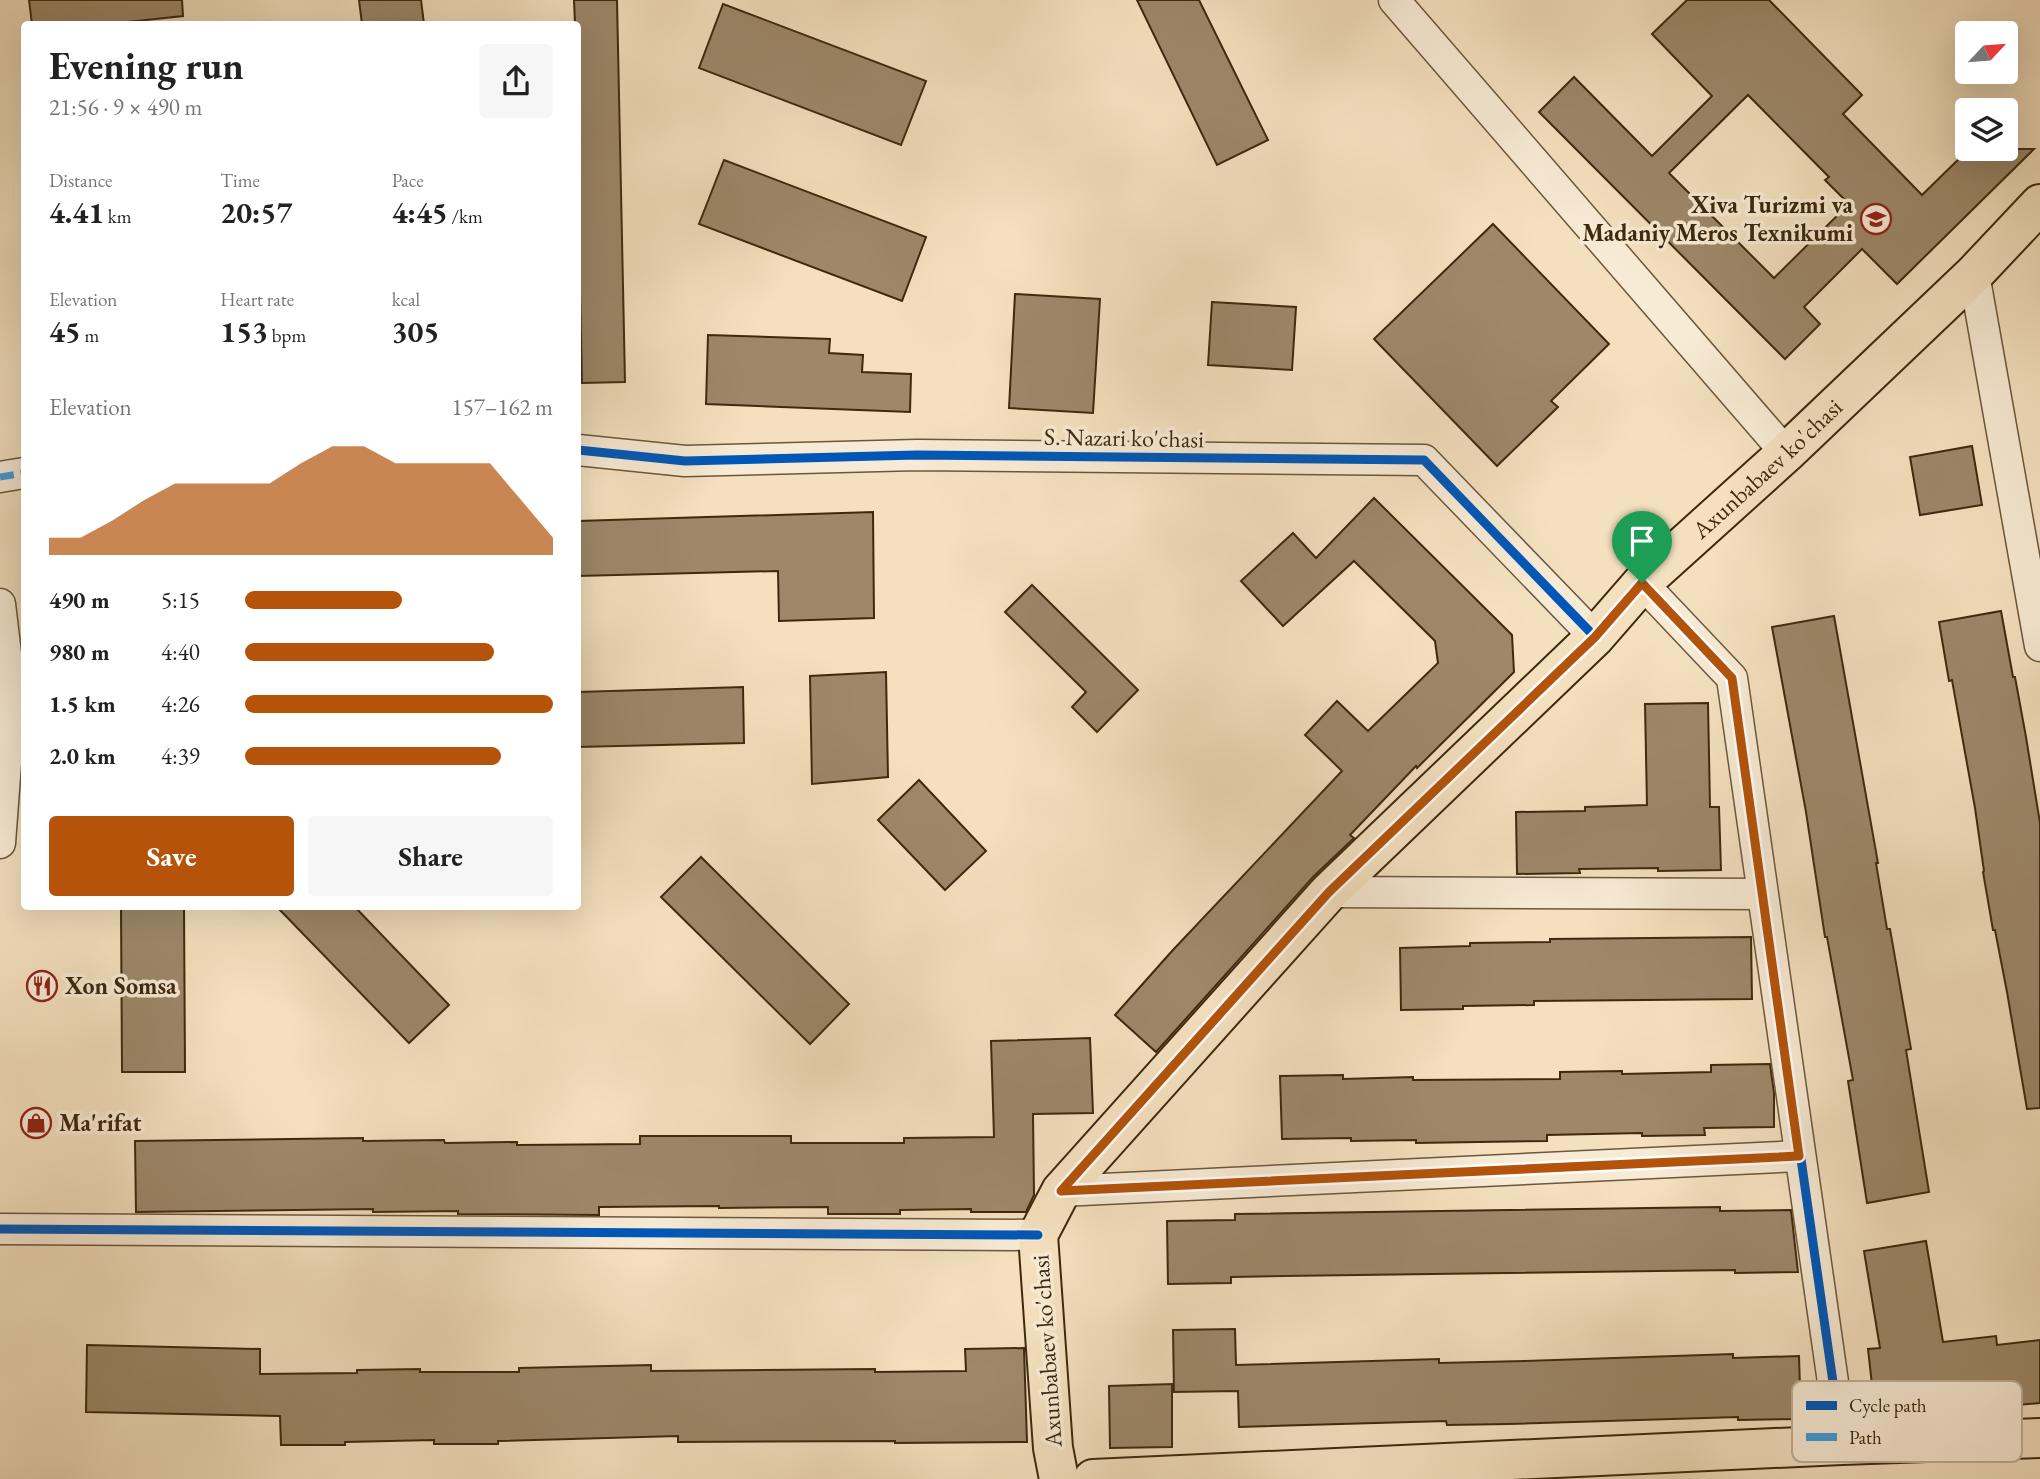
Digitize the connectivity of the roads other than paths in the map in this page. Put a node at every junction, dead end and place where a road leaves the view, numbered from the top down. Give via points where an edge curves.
1 (1394, 0) edge
2 (2040, 204) edge
3 (1974, 274) junction
4 (581, 450) edge
5 (1786, 453) junction
6 (21, 474) edge
7 (0, 477) edge
8 (1642, 583) junction
9 (0, 604) edge
10 (1595, 637) junction
11 (2040, 646) edge
12 (0, 843) edge
13 (1329, 892) junction
14 (1762, 894) junction
15 (1799, 1156) junction
16 (1061, 1191) junction
17 (0, 1229) edge
18 (1038, 1234) junction
19 (1832, 1381) edge
20 (2040, 1438) edge
21 (2022, 1439) edge
22 (1792, 1447) edge
23 (1059, 1479) edge
24 (1093, 1479) edge

1 - 5 street
2 - 3 main road, Axunbabaev ko'chasi
3 - 5 main road, Axunbabaev ko'chasi
3 - 11 street
4 - 10 street, S. Nazari ko'chasi via 685,461 917,455 1424,460
5 - 8 main road, Axunbabaev ko'chasi
6 - 7 street
8 - 10 main road, Axunbabaev ko'chasi
8 - 14 street via 1732,678
9 - 12 street via 11,696
10 - 13 main road, Axunbabaev ko'chasi
13 - 14 street
13 - 16 main road, Axunbabaev ko'chasi
14 - 15 street
15 - 16 street
15 - 19 street
16 - 18 main road, Axunbabaev ko'chasi
17 - 18 street
18 - 23 main road, Axunbabaev ko'chasi
20 - 21 main road
22 - 24 main road

